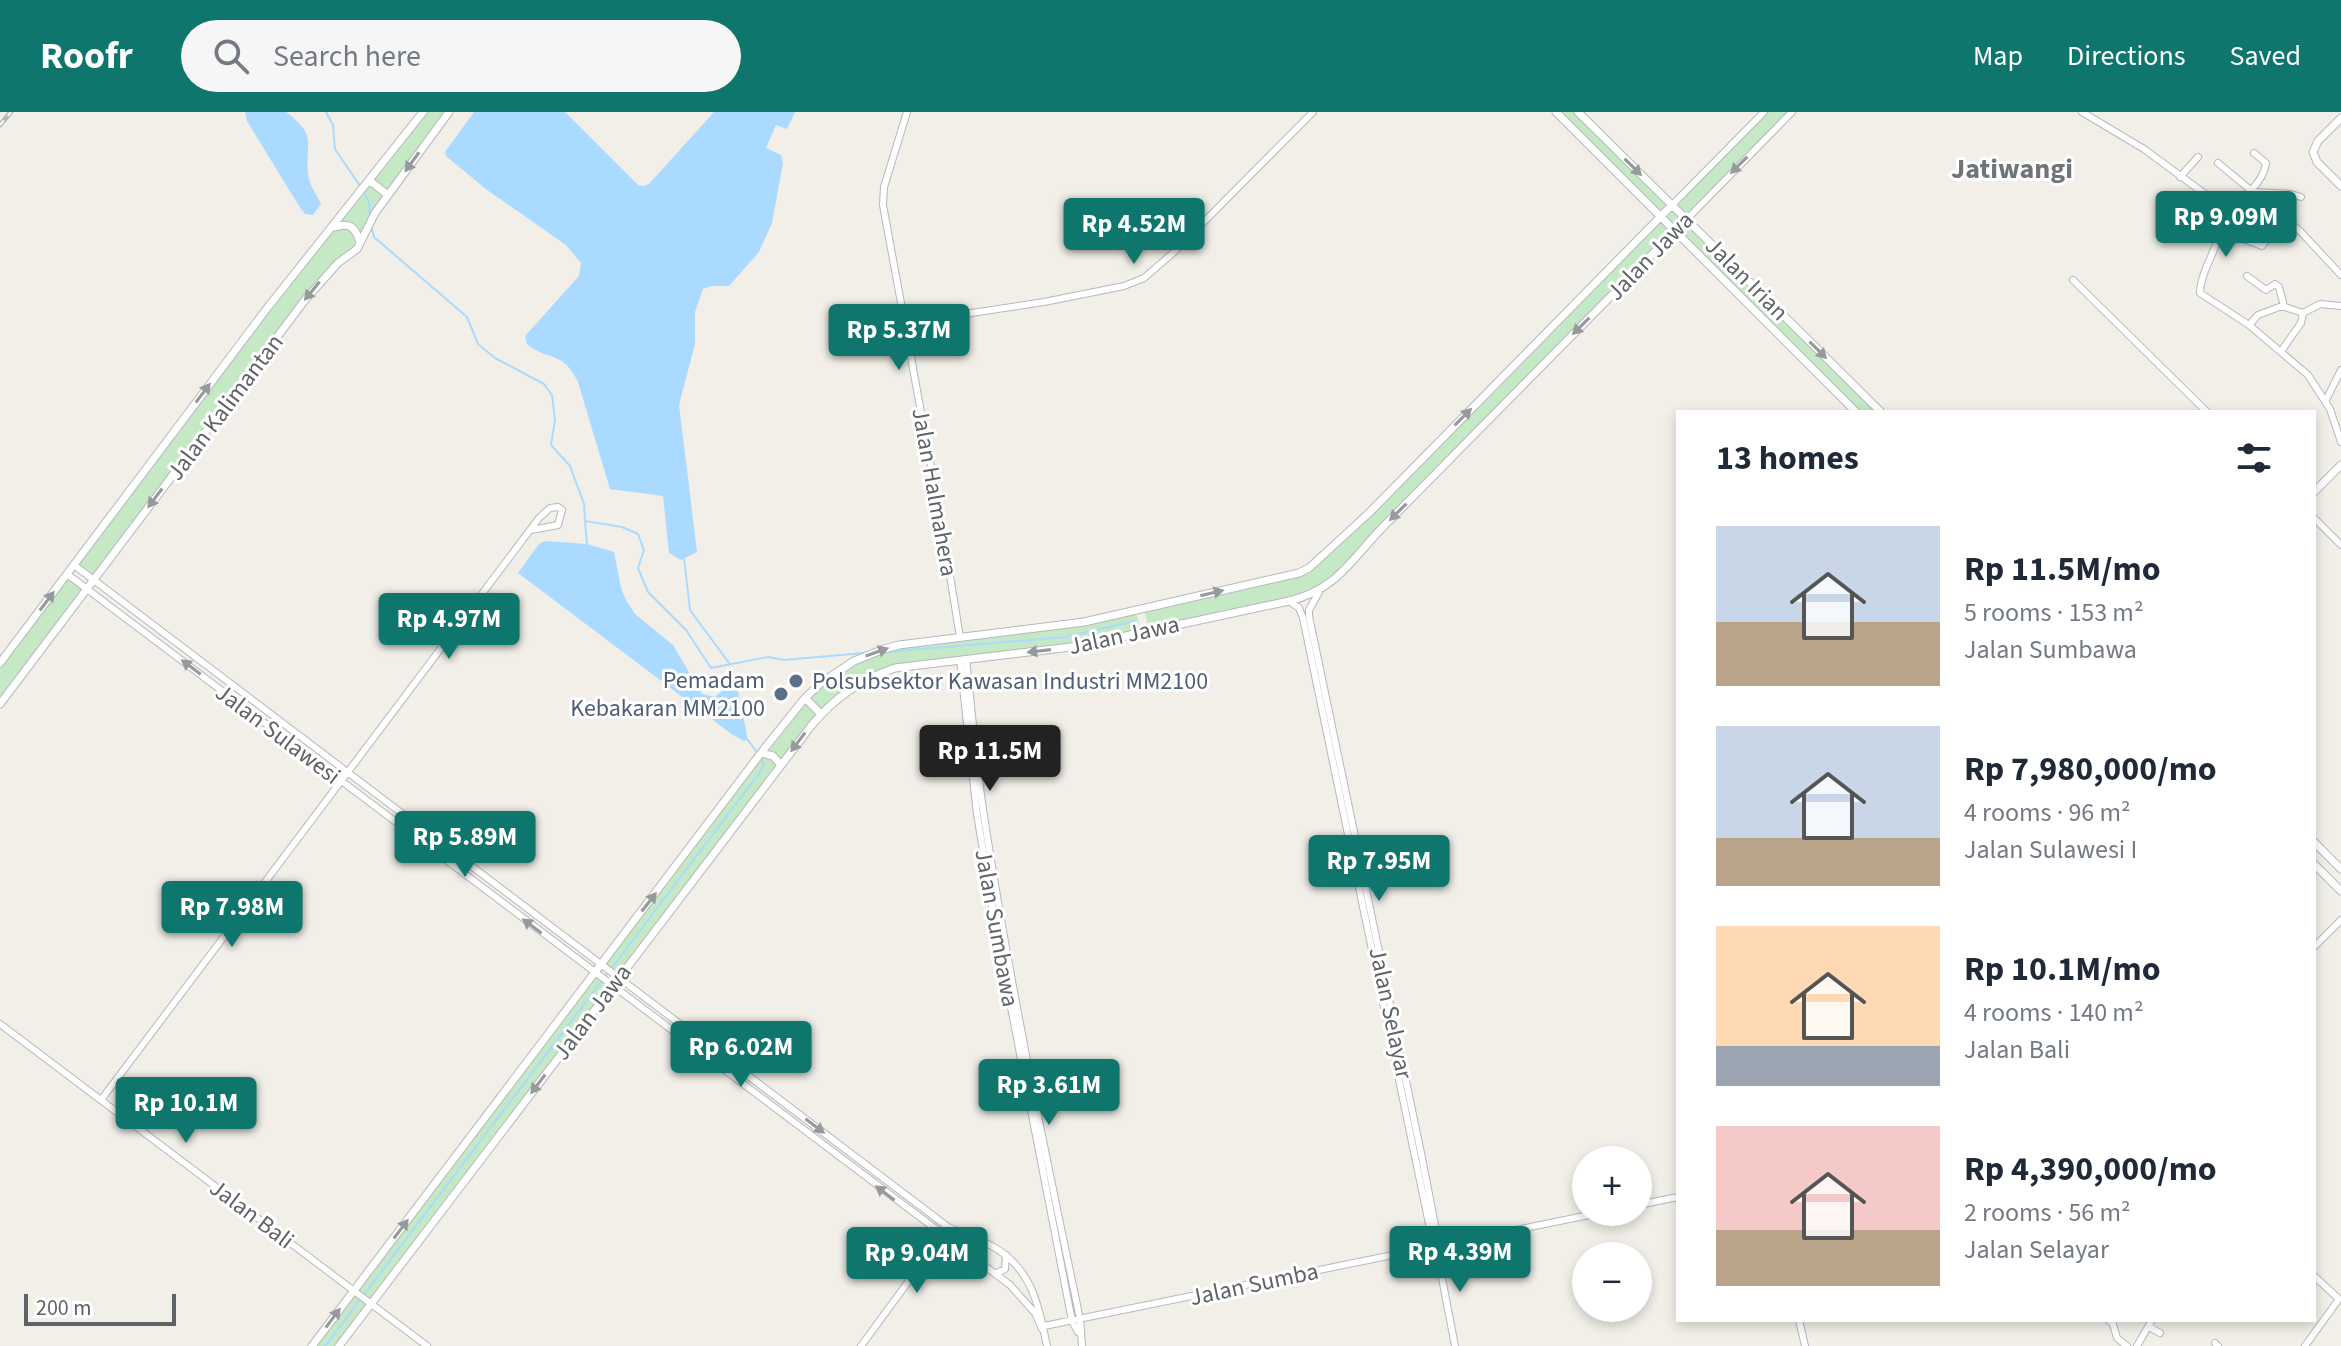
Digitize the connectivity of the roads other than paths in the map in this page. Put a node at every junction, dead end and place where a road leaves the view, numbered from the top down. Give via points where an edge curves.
1 (423, 112) edge
2 (449, 112) edge
3 (907, 112) edge
4 (1313, 112) edge
5 (1556, 112) edge
6 (1578, 112) edge
7 (1764, 112) edge
8 (1792, 112) edge
9 (2082, 112) edge
10 (2341, 118) edge
11 (2254, 153) dead end
12 (2198, 157) dead end
13 (2218, 163) dead end
14 (2180, 177) junction
15 (367, 184) junction
16 (2341, 186) edge
17 (2252, 191) junction
18 (388, 195) junction
19 (2301, 197) dead end
20 (1672, 205) junction
21 (2222, 209) junction
22 (1661, 217) junction
23 (2281, 218) junction
24 (1687, 219) junction
25 (333, 228) junction
26 (2220, 230) junction
27 (1675, 231) junction
28 (362, 238) junction
29 (2341, 275) edge
30 (2247, 276) dead end
31 (2073, 280) dead end
32 (2284, 306) junction
33 (2341, 306) edge
34 (2303, 313) junction
35 (905, 323) junction
36 (2249, 325) junction
37 (2282, 350) junction
38 (1519, 360) junction
39 (2341, 370) edge
40 (1532, 376) junction
41 (2326, 400) junction
42 (1854, 410) edge
43 (1879, 410) edge
44 (2205, 410) edge
45 (2341, 442) edge
46 (2341, 465) edge
47 (2316, 490) edge
48 (2316, 520) edge
49 (531, 530) junction
50 (2341, 545) edge
51 (74, 565) junction
52 (67, 574) junction
53 (93, 580) junction
54 (87, 589) junction
55 (1319, 592) junction
56 (1289, 601) junction
57 (960, 637) junction
58 (1311, 638) junction
59 (963, 659) junction
60 (0, 663) edge
61 (805, 698) junction
62 (0, 704) edge
63 (821, 714) junction
64 (761, 753) junction
65 (781, 765) junction
66 (346, 773) junction
67 (340, 781) junction
68 (2316, 844) edge
69 (2316, 866) edge
70 (2341, 869) edge
71 (2341, 891) edge
72 (2341, 920) edge
73 (2316, 945) edge
74 (603, 965) junction
75 (596, 974) junction
76 (617, 976) junction
77 (610, 985) junction
78 (0, 1024) edge
79 (101, 1100) junction
80 (1676, 1197) edge
81 (1652, 1202) edge
82 (1572, 1219) edge
83 (948, 1227) junction
84 (942, 1236) junction
85 (1436, 1247) junction
86 (1006, 1255) junction
87 (995, 1274) junction
88 (2316, 1278) edge
89 (356, 1292) junction
90 (2339, 1301) edge
91 (370, 1302) junction
92 (1076, 1320) junction
93 (1799, 1322) edge
94 (2110, 1322) edge
95 (2150, 1323) edge
96 (1044, 1326) junction
97 (2160, 1333) dead end
98 (1045, 1336) junction
99 (312, 1346) edge
100 (339, 1346) edge
101 (427, 1346) edge
102 (861, 1346) edge
103 (1047, 1346) edge
104 (1082, 1346) edge
105 (1455, 1346) edge
106 (1805, 1346) edge
107 (2127, 1346) edge
108 (2137, 1346) edge
109 (2305, 1346) edge

1 - 15 street, Jalan Kalimantan
2 -> 18 street, Jalan Kalimantan
3 - 35 street, Jalan Halmahera via 882,196
4 - 35 street via 1144,278 1068,297
5 - 22 street, Jalan Irian
6 -> 20 street, Jalan Irian
7 - 20 street, Jalan Jawa
8 -> 24 street, Jalan Jawa
9 - 14 street
10 - 16 street via 2313,152
11 - 17 street via 2267,166
12 - 14 street
13 - 17 street
14 - 21 street
15 - 18 street
15 - 25 street, Jalan Kalimantan
17 - 19 street
17 - 21 street
17 - 23 street
18 - 28 street, Jalan Kalimantan
20 - 22 street, Jalan Jawa
20 - 24 street, Jalan Irian
21 - 26 street
22 - 27 street, Jalan Irian
22 - 38 street, Jalan Jawa
23 - 26 street via 2262,246
23 - 29 street
24 - 27 street, Jalan Jawa
24 -> 43 street, Jalan Irian
25 - 28 street via 351,226
51 -> 25 street, Jalan Kalimantan
26 - 36 street via 2200,293
27 -> 40 street, Jalan Jawa
27 - 42 street, Jalan Irian
28 -> 53 street, Jalan Kalimantan via 305,300
30 - 32 street via 2266,290 2279,287
31 - 44 street
32 - 34 street
32 - 36 street via 2258,315
33 - 34 street via 2320,304
34 - 37 street
35 - 57 street, Jalan Halmahera
36 - 37 street
37 - 41 street
38 - 40 street
57 -> 38 street, Jalan Jawa via 1084,622 1299,573 1351,530
39 - 41 street
40 -> 55 street, Jalan Jawa
41 - 45 street
46 - 47 street
48 - 50 street
49 - 49 street via 550,508 562,510 558,525
49 - 66 street
51 - 52 street, Jalan Kalimantan
51 - 53 street, Jalan Sulawesi
52 - 54 street, Jalan Sulawesi
60 -> 52 street, Jalan Kalimantan
53 - 54 street, Jalan Kalimantan
53 - 66 street, Jalan Sulawesi
54 - 62 street, Jalan Kalimantan
67 -> 54 street, Jalan Sulawesi
55 - 56 street, Jalan Jawa
55 - 58 street, Jalan Selayar via 1309,613
56 - 58 street, Jalan Selayar via 1302,613
56 -> 59 street, Jalan Jawa via 1079,646
61 -> 57 street, Jalan Jawa via 836,672 870,654
58 - 85 street, Jalan Selayar
59 - 63 street, Jalan Jawa via 882,672 846,691
59 - 92 street, Jalan Sumbawa via 977,814
61 - 63 street
61 - 64 street, Jalan Jawa
63 -> 65 street, Jalan Jawa
64 - 65 street
74 -> 64 street, Jalan Jawa
65 - 76 street, Jalan Jawa
66 - 67 street
66 - 74 street, Jalan Sulawesi
75 -> 67 street, Jalan Sulawesi
67 - 79 street
68 - 70 street
69 - 71 street
72 - 73 street
74 - 75 street, Jalan Jawa
74 - 76 street, Jalan Sulawesi
75 - 77 street, Jalan Sulawesi
89 -> 75 street, Jalan Jawa
76 - 77 street, Jalan Jawa
76 -> 83 street, Jalan Sulawesi
84 -> 77 street, Jalan Sulawesi
77 -> 91 street, Jalan Jawa
78 - 79 street, Jalan Bali
79 - 89 street, Jalan Bali
80 - 81 street
82 - 85 street, Jalan Sumba
83 - 84 street
83 - 86 street, Jalan Sulawesi
84 - 87 street, Jalan Sulawesi
84 - 102 street
85 - 92 street, Jalan Sumba
85 - 105 street, Jalan Selayar
86 - 87 street via 1005,1269
86 - 96 street, Jalan Sulawesi via 1030,1284
87 - 98 street, Jalan Sulawesi via 1027,1301
88 - 90 street
89 - 91 street, Jalan Bali
99 -> 89 street, Jalan Jawa
90 - 109 street
91 - 100 street, Jalan Jawa
91 - 101 street, Jalan Bali
92 - 96 street, Jalan Sumba
92 - 104 street, Jalan Sumbawa
93 - 106 street
94 - 107 street
95 - 97 street
95 - 108 street
96 - 98 street, Jalan Sulawesi
98 - 103 street

